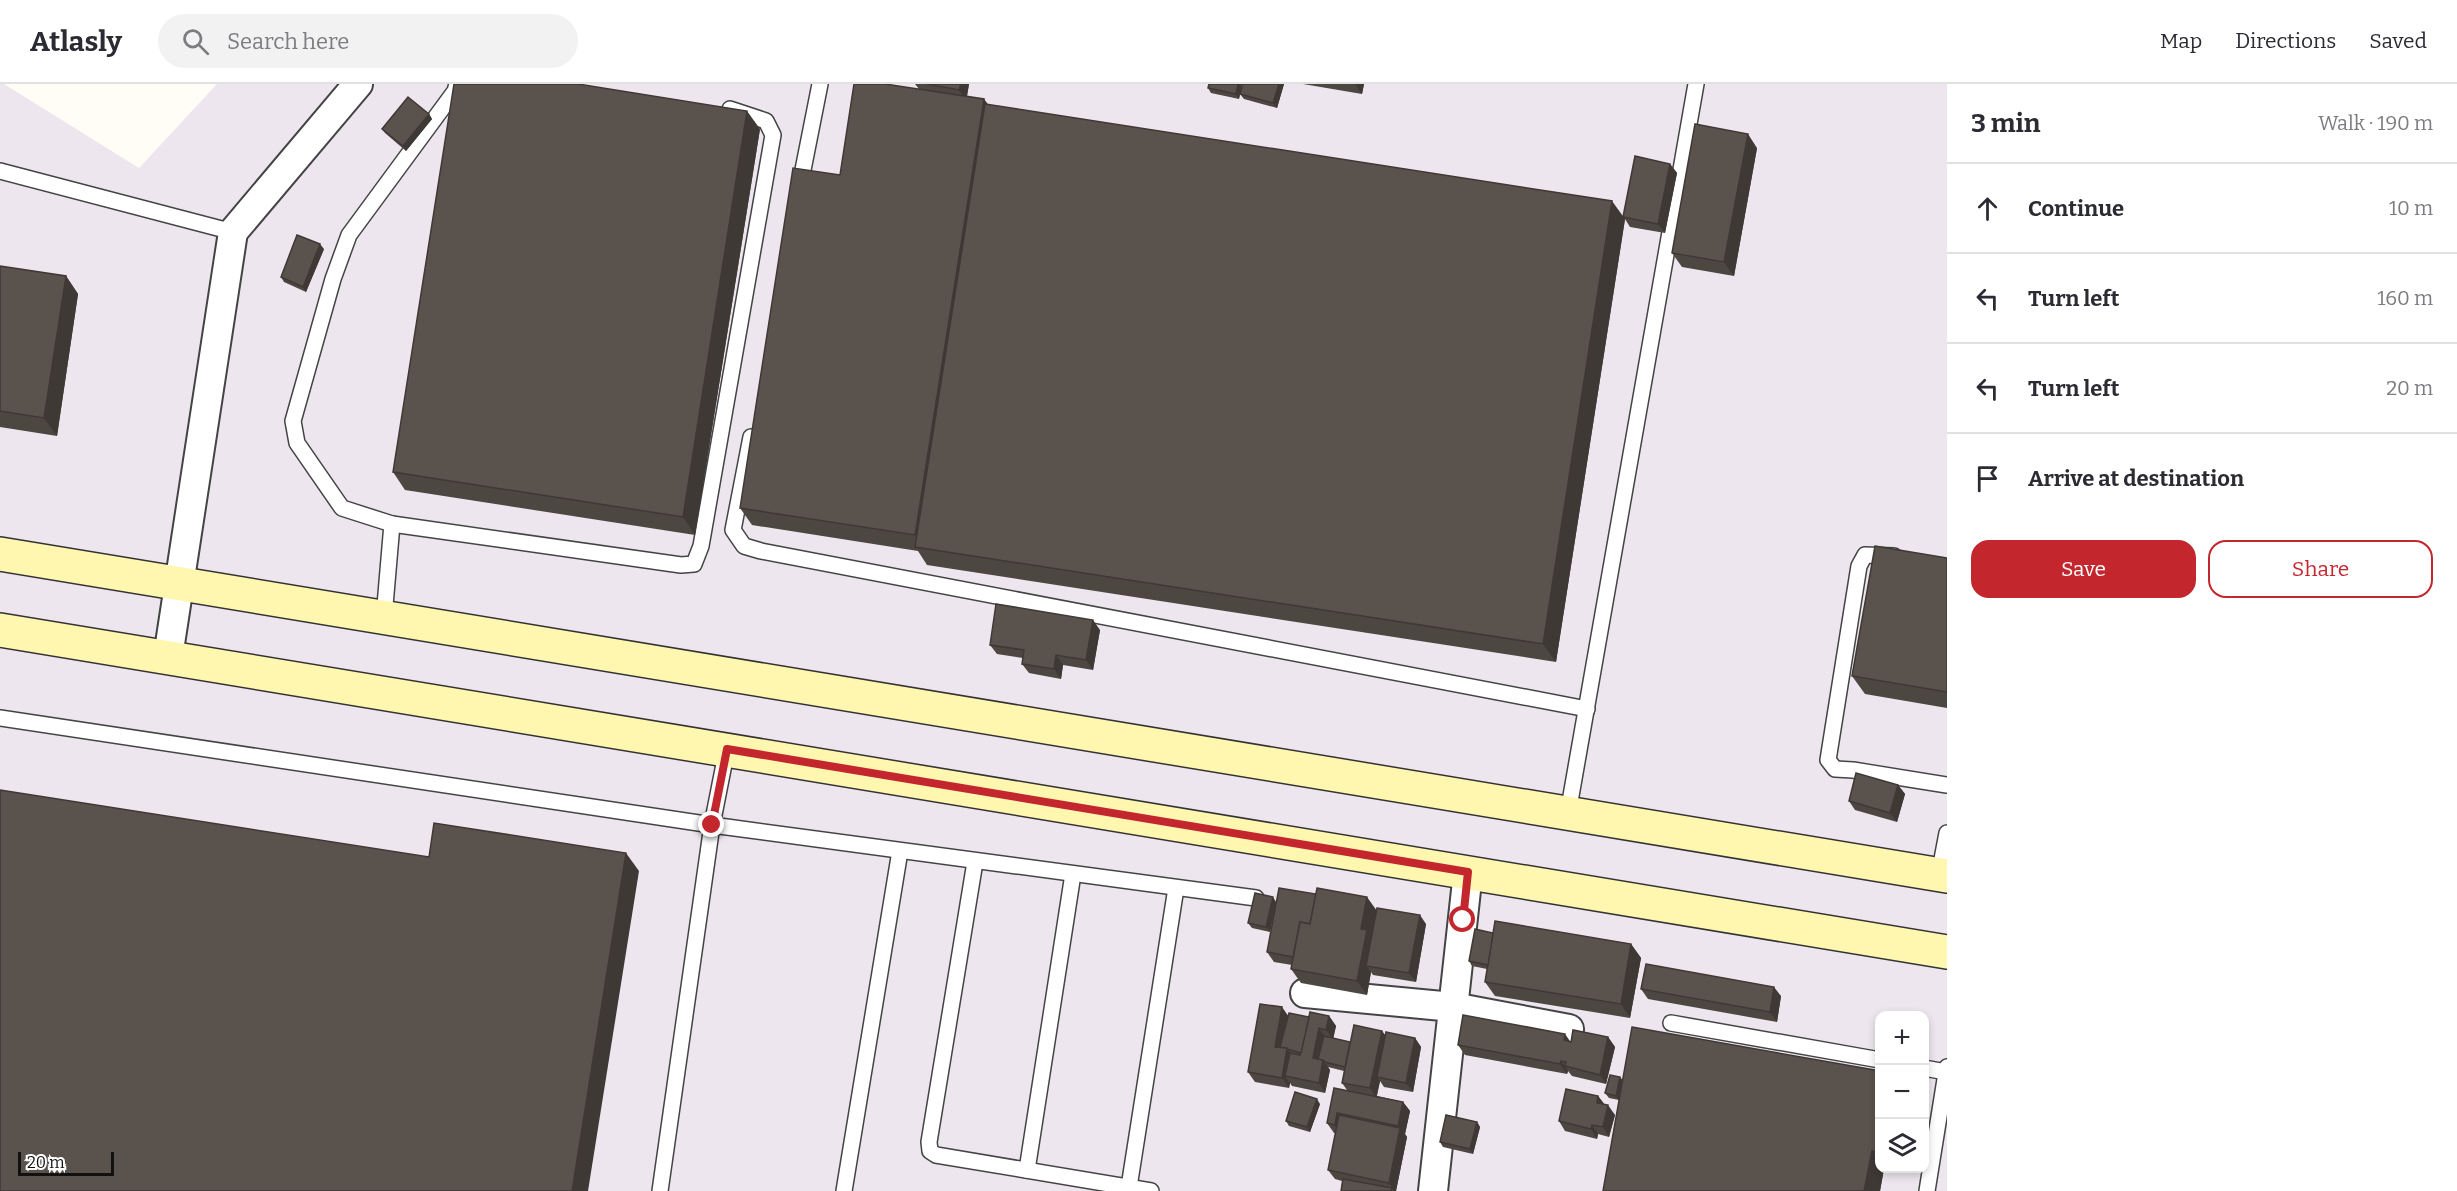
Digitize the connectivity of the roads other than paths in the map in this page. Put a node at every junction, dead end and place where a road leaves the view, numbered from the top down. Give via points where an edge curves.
1 (358, 84) edge
2 (457, 84) edge
3 (820, 84) edge
4 (1696, 84) edge
5 (717, 107) edge
6 (0, 171) edge
7 (797, 201) edge
8 (232, 232) junction
9 (754, 424) edge
10 (392, 524) junction
11 (0, 554) edge
12 (1914, 559) edge
13 (180, 583) junction
14 (384, 617) junction
15 (0, 630) edge
16 (168, 657) junction
17 (1587, 709) junction
18 (0, 718) edge
19 (727, 749) junction
20 (1947, 786) edge
21 (1568, 813) junction
22 (712, 825) junction
23 (1947, 833) edge
24 (900, 851) junction
25 (975, 862) junction
26 (1468, 872) junction
27 (1073, 874) junction
28 (1943, 876) edge
29 (1176, 888) junction
30 (1256, 898) edge
31 (1947, 951) edge
32 (1305, 993) edge
33 (1453, 1007) junction
34 (1671, 1023) dead end
35 (1569, 1029) dead end
36 (1875, 1059) edge
37 (1947, 1067) edge
38 (1929, 1069) edge
39 (1946, 1072) edge
40 (1027, 1170) junction
41 (1129, 1187) junction
42 (660, 1191) edge
43 (844, 1191) edge
44 (1151, 1191) edge
45 (1433, 1191) edge
46 (1927, 1191) edge

1 - 8 street
2 - 10 lane via 349,235 293,421 297,443 342,508
3 - 7 lane
4 - 17 lane
5 - 10 lane via 766,121 773,135 701,546 694,564
6 - 8 lane
8 - 13 street
9 - 17 lane via 733,530 744,546
10 - 14 lane
11 - 13 street
12 - 20 lane via 1865,555 1859,566 1828,760 1835,769
13 - 14 street
13 - 16 street
14 - 21 street
15 - 16 street
16 - 19 street
17 - 21 lane
18 - 22 lane
19 - 22 lane
19 - 26 street
21 - 28 street
22 - 24 lane
22 - 42 lane
23 - 28 lane
24 - 25 lane
24 - 43 lane
25 - 27 lane
25 - 40 lane via 930,1151
26 - 31 street
26 - 33 street
27 - 29 lane
27 - 40 lane
29 - 30 lane
29 - 41 lane
32 - 33 street
33 - 35 street
33 - 45 street
34 - 36 lane
37 - 39 lane
38 - 39 lane
39 - 46 lane
40 - 41 lane
41 - 44 lane

